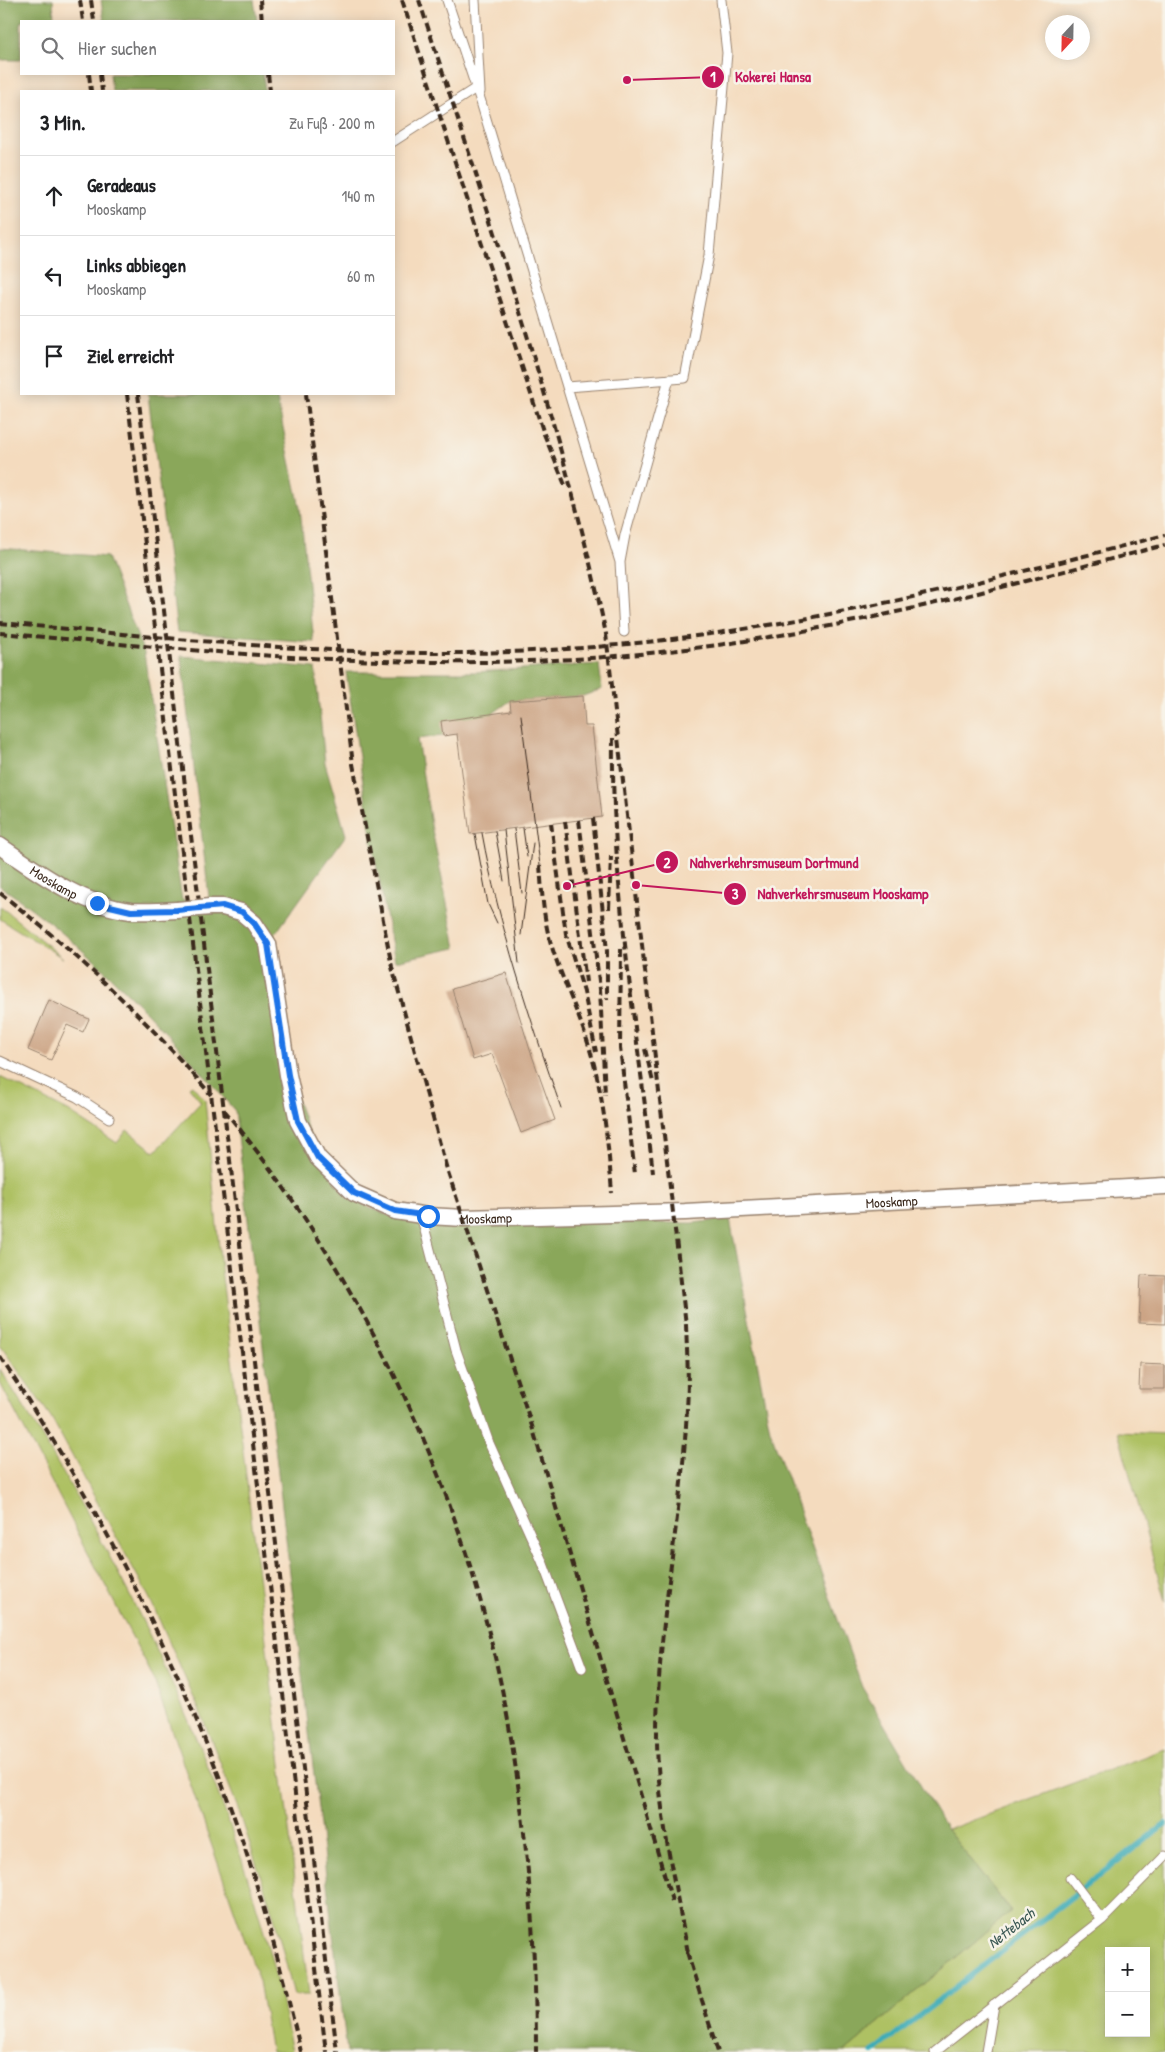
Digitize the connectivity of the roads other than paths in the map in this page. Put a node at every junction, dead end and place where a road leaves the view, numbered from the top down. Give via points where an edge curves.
1 (447, 0) edge
2 (474, 0) edge
3 (721, 0) edge
4 (476, 88) junction
5 (481, 102) junction
6 (395, 140) edge
7 (669, 380) junction
8 (568, 387) junction
9 (620, 562) junction
10 (624, 632) dead end
11 (0, 846) edge
12 (0, 1062) edge
13 (109, 1118) dead end
14 (1165, 1186) edge
15 (421, 1215) junction
16 (582, 1668) dead end
17 (1165, 1856) edge
18 (1070, 1878) dead end
19 (1102, 1920) junction
20 (994, 2005) junction
21 (935, 2052) edge
22 (986, 2052) edge

1 - 4 lane
2 - 5 lane
3 - 7 lane via 727,53 708,255 685,378
4 - 5 lane
4 - 6 lane
5 - 8 lane
7 - 8 lane
7 - 9 lane
8 - 9 lane
9 - 10 lane
11 - 15 street, Mooskamp, bridge via 62,887 97,903 131,911 223,906 242,912 268,944 298,1121 318,1158 354,1193 395,1211
12 - 13 lane via 77,1096
14 - 15 street, Mooskamp via 685,1212 464,1218
15 - 16 lane via 456,1350 489,1443 542,1561
17 - 19 lane
18 - 19 lane
19 - 20 lane
20 - 21 lane
20 - 22 lane

